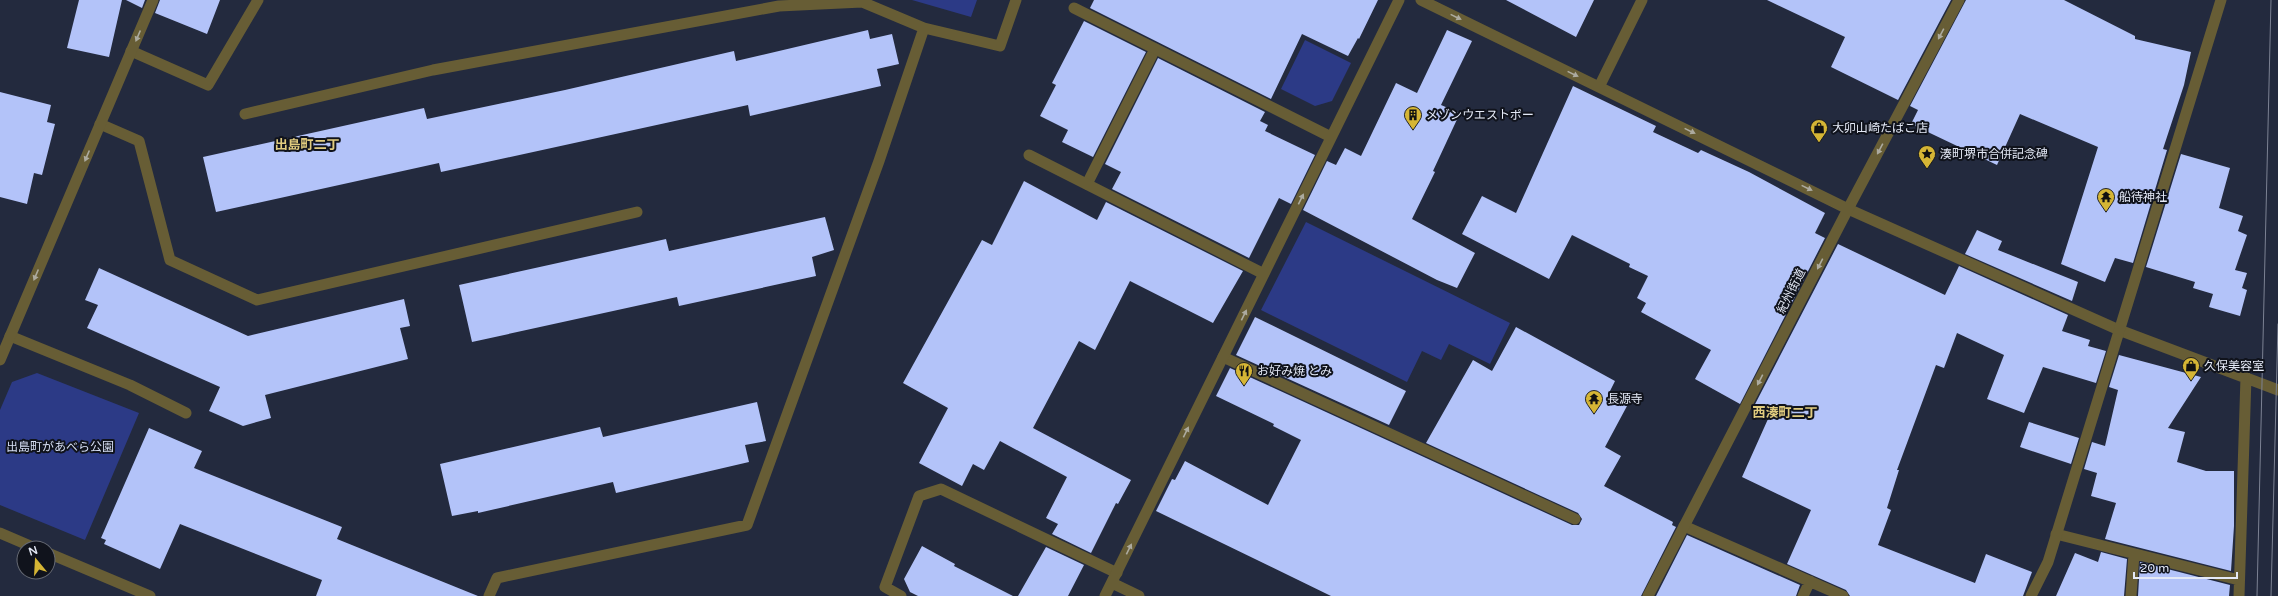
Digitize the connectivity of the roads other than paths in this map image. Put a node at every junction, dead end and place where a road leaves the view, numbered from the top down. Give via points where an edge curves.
1 (153, 0) edge
2 (258, 0) edge
3 (1016, 0) edge
4 (1398, 0) edge
5 (1421, 0) edge
6 (1642, 0) edge
7 (1959, 0) edge
8 (2221, 0) edge
9 (1074, 8) dead end
10 (924, 28) junction
11 (1155, 49) junction
12 (131, 51) junction
13 (1599, 87) junction
14 (245, 114) dead end
15 (100, 124) junction
16 (1331, 137) junction
17 (1029, 155) dead end
18 (1087, 184) junction
19 (1848, 209) junction
20 (637, 212) dead end
21 (1264, 274) junction
22 (2119, 330) junction
23 (10, 336) junction
24 (1224, 357) junction
25 (0, 360) edge
26 (2246, 378) junction
27 (2278, 390) edge
28 (186, 413) dead end
29 (1575, 519) dead end
30 (1684, 526) junction
31 (0, 533) edge
32 (2056, 534) junction
33 (17, 540) edge
34 (2134, 554) junction
35 (56, 556) edge
36 (1114, 578) junction
37 (2239, 580) junction
38 (1810, 582) junction
39 (150, 596) edge
40 (489, 596) edge
41 (901, 596) edge
42 (1105, 596) edge
43 (1139, 596) edge
44 (1648, 596) edge
45 (1803, 596) edge
46 (1843, 596) edge
47 (2031, 596) edge
48 (2131, 596) edge
49 (2239, 596) edge

1 -> 12 street
2 - 12 street via 208,86
3 - 10 street via 1000,46
4 - 16 street
5 -> 13 street
6 - 13 street
7 -> 19 street, 紀州街道
8 - 22 street
9 - 11 street
10 - 14 street via 862,2 779,6 433,70
10 - 40 street via 879,161 747,525 497,578
11 - 16 street
11 - 18 street
12 - 15 street
13 -> 19 street
15 - 20 street via 139,141 170,260 257,300
15 -> 23 street
21 -> 16 street
17 - 18 street
18 - 21 street
19 - 22 street
19 -> 30 street, 紀州街道
24 -> 21 street
22 - 26 street
22 - 32 street
23 - 25 street
23 - 28 street via 130,385
24 - 29 street
36 -> 24 street
26 - 27 street
26 - 37 street
30 - 38 street
30 - 44 street, 紀州街道
31 - 33 street
32 - 34 street
32 - 47 street via 2048,562
34 - 37 street
34 - 48 street
35 - 39 street
36 - 41 street via 941,489 919,496 885,587
36 - 42 street
36 - 43 street
37 - 49 street
38 - 45 street
38 - 46 street

